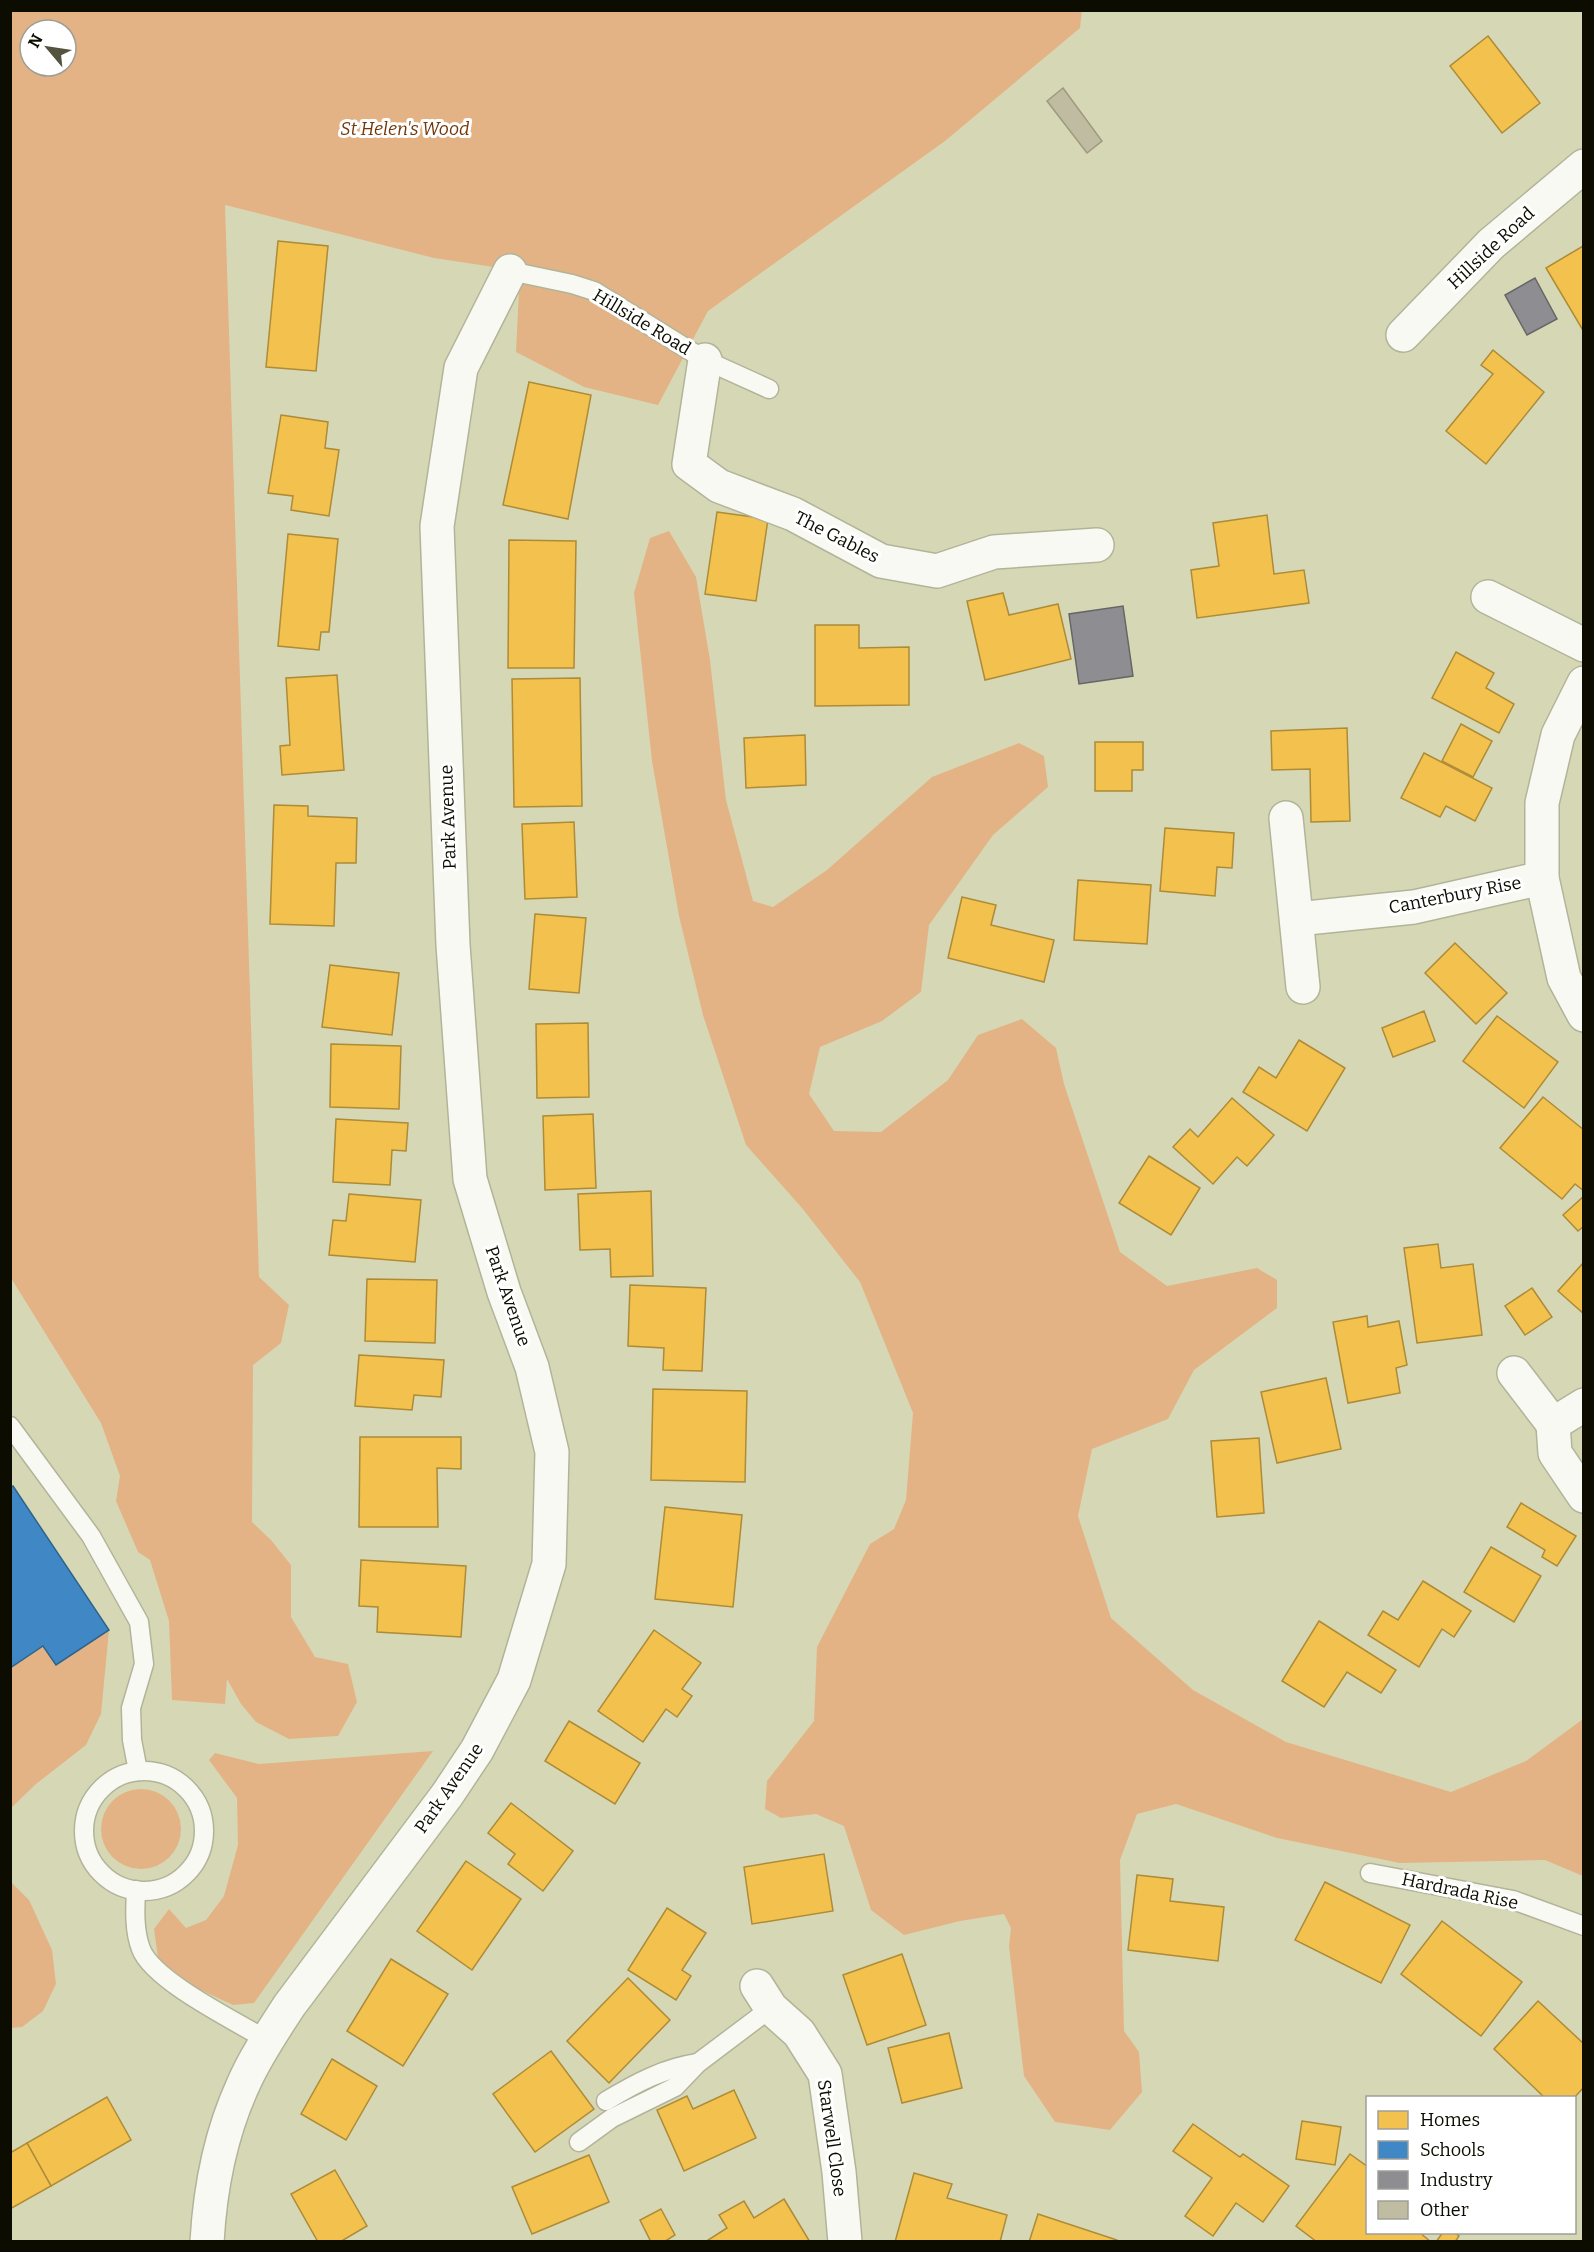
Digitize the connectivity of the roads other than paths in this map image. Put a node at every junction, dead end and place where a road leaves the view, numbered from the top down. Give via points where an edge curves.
1 (1584, 166) edge
2 (510, 271) joint
3 (1403, 335) dead end
4 (705, 360) junction
5 (769, 389) dead end
6 (1097, 545) dead end
7 (1488, 597) dead end
8 (1584, 645) edge
9 (1584, 683) edge
10 (1286, 818) dead end
11 (1542, 878) junction
12 (1297, 919) junction
13 (1303, 987) dead end
14 (1584, 1015) edge
15 (1514, 1373) dead end
16 (1584, 1405) edge
17 (1553, 1424) junction
18 (10, 1426) edge
19 (1584, 1496) edge
20 (138, 1771) junction
21 (1370, 1873) dead end
22 (136, 1890) junction
23 (1584, 1926) edge
24 (764, 1997) joint
25 (267, 2040) junction
26 (698, 2063) junction
27 (606, 2101) dead end
28 (579, 2142) dead end
29 (207, 2241) edge
30 (845, 2241) edge

1 - 3 street, Hillside Road via 1491,244
2 - 4 lane, Hillside Road via 594,291
2 - 25 street, Park Avenue via 461,368 437,526 453,945 470,1179 504,1292 532,1367 552,1452 549,1564 514,1680 477,1750
4 - 5 lane, Hillside Road
4 - 6 street, The Gables via 689,464 719,486 793,514 880,561 937,571 994,552
7 - 8 street
9 - 11 street via 1558,735 1542,803
10 - 12 street
11 - 12 street, Canterbury Rise via 1414,907
11 - 14 street via 1564,978
12 - 13 street
15 - 17 street
16 - 17 street
17 - 19 street via 1555,1453
18 - 20 lane via 91,1536 139,1622 144,1664 132,1708 132,1740
20 - 22 lane via 110,1780 96,1793 83,1828 93,1864 106,1878
20 - 22 lane via 168,1775 186,1787 198,1803 204,1823 203,1844 195,1863 181,1879 162,1888
21 - 23 lane, Hardrada Rise via 1513,1900
22 - 25 lane via 135,1921 142,1951 167,1980
24 - 26 lane
24 - 30 street, Starwell Close via 799,2033 825,2074
25 - 29 street, Park Avenue via 242,2085 224,2141
26 - 27 lane via 677,2066 639,2081
26 - 28 lane via 675,2087 612,2118

